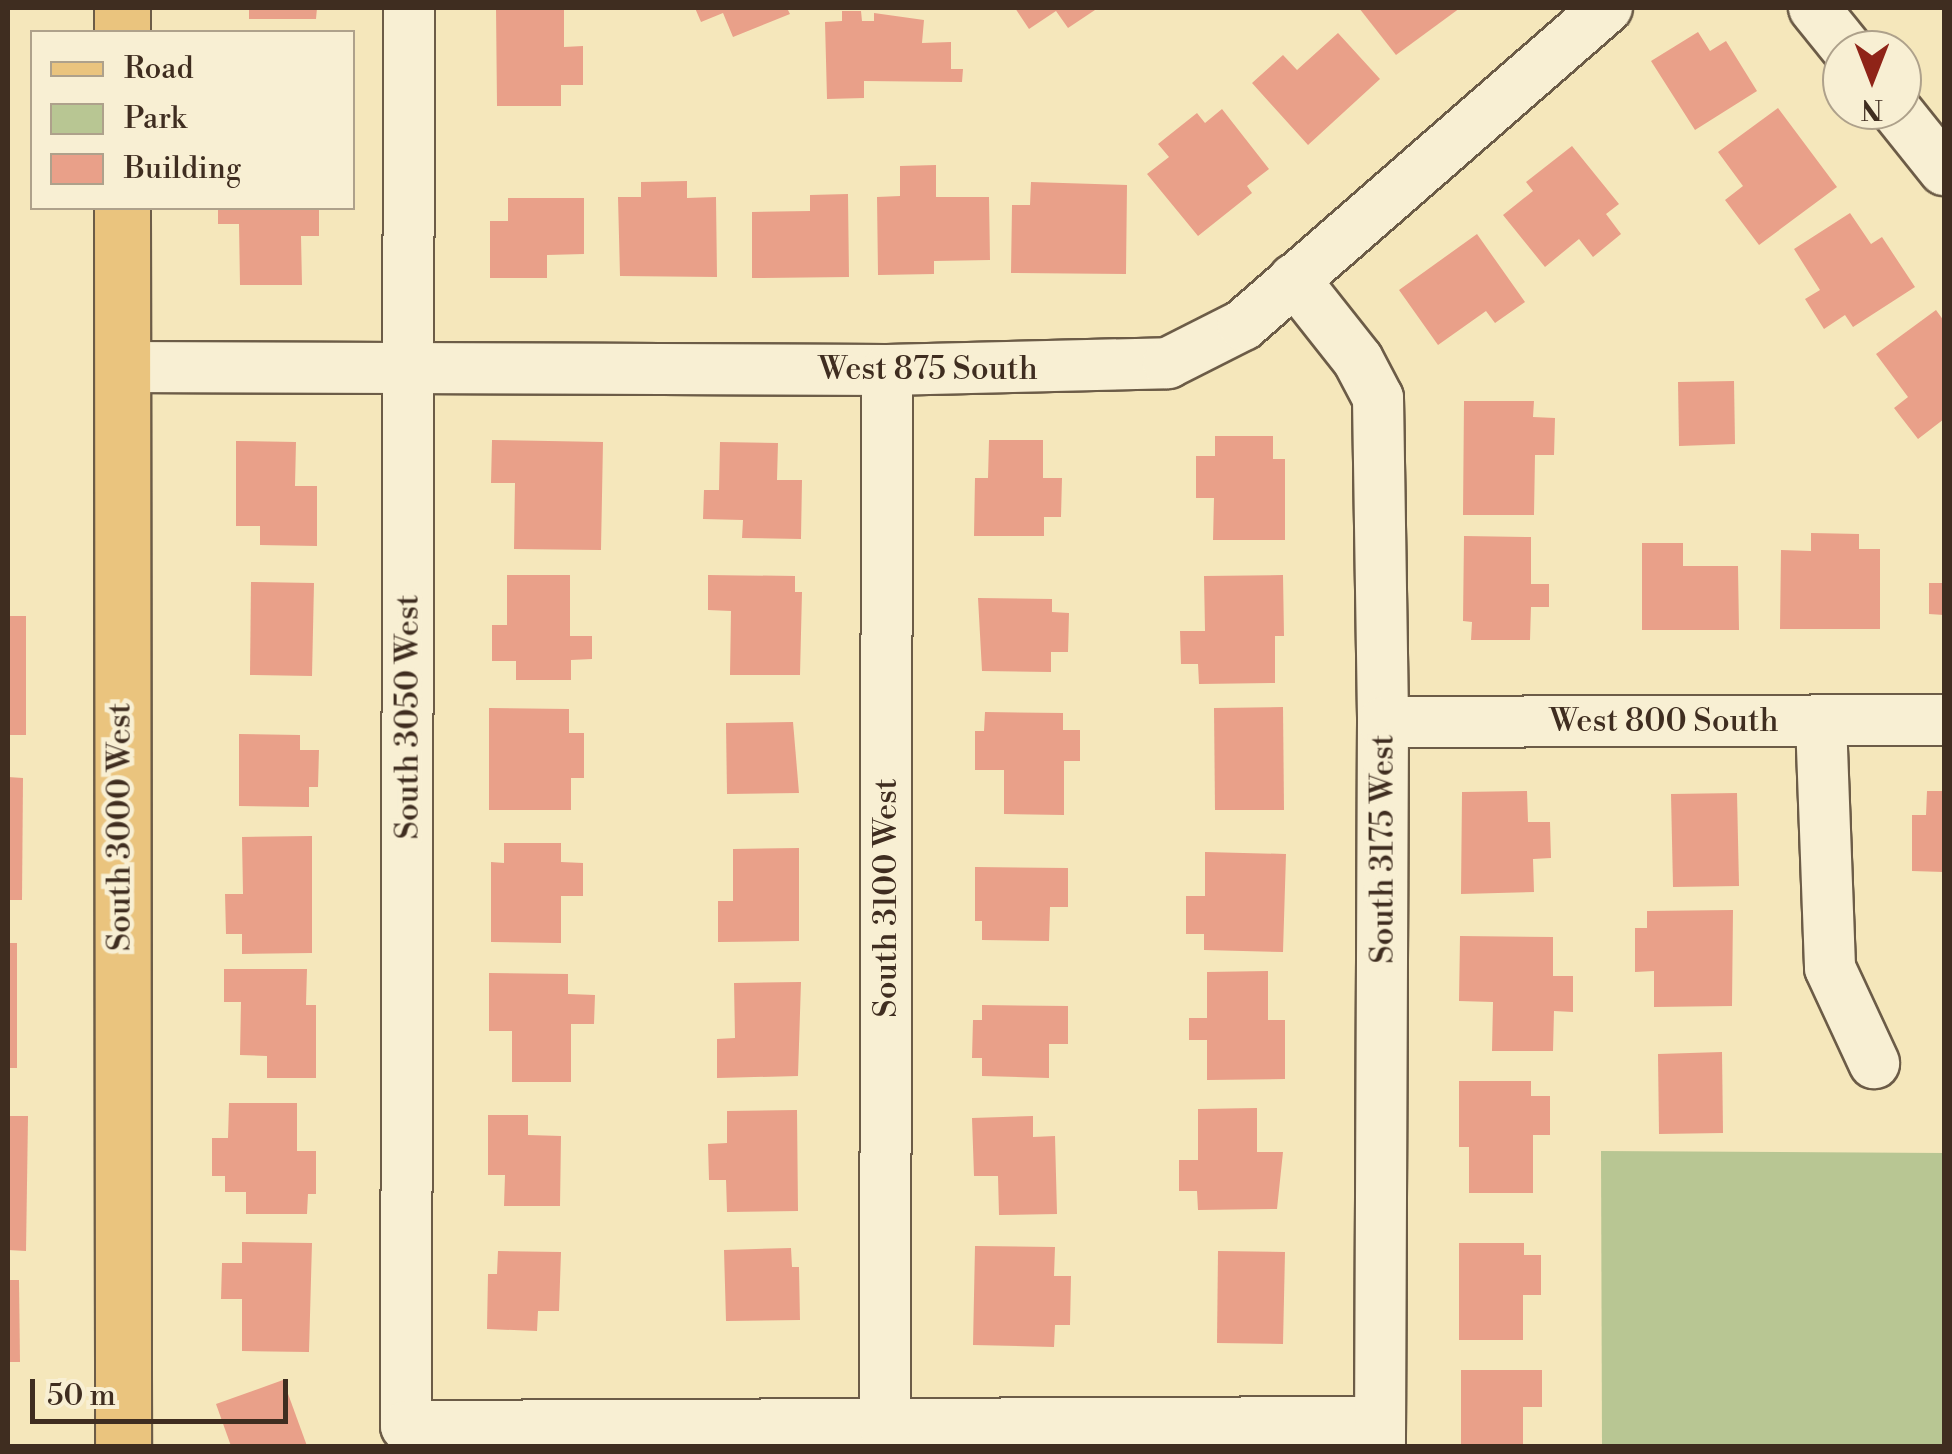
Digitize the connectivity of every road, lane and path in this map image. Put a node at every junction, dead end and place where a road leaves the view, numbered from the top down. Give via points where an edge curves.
1 (408, 8) edge
2 (1607, 8) edge
3 (1814, 8) edge
4 (1832, 30) edge
5 (1912, 130) edge
6 (1944, 170) edge
7 (122, 210) edge
8 (1294, 279) junction
9 (122, 367) junction
10 (408, 368) junction
11 (887, 370) junction
12 (1944, 720) edge
13 (1821, 721) junction
14 (1384, 722) junction
15 (1874, 1063) dead end
16 (885, 1427) junction
17 (1380, 1434) edge
18 (123, 1446) edge

1 - 10 street, South 3050 West
2 - 8 street, West 875 South
3 - 4 street
5 - 6 street
7 - 9 main road, South 3000 West
8 - 11 street, West 875 South via 1243,324 1168,363
8 - 14 street, South 3175 West via 1358,360 1378,398
9 - 10 street, West 875 South
9 - 18 main road, South 3000 West
10 - 11 street, West 875 South
10 - 16 street, South 3050 West via 406,1426
11 - 16 street, South 3100 West
12 - 13 street, West 800 South
13 - 14 street, West 800 South
13 - 15 street via 1830,968
14 - 17 street, South 3175 West
16 - 17 street

